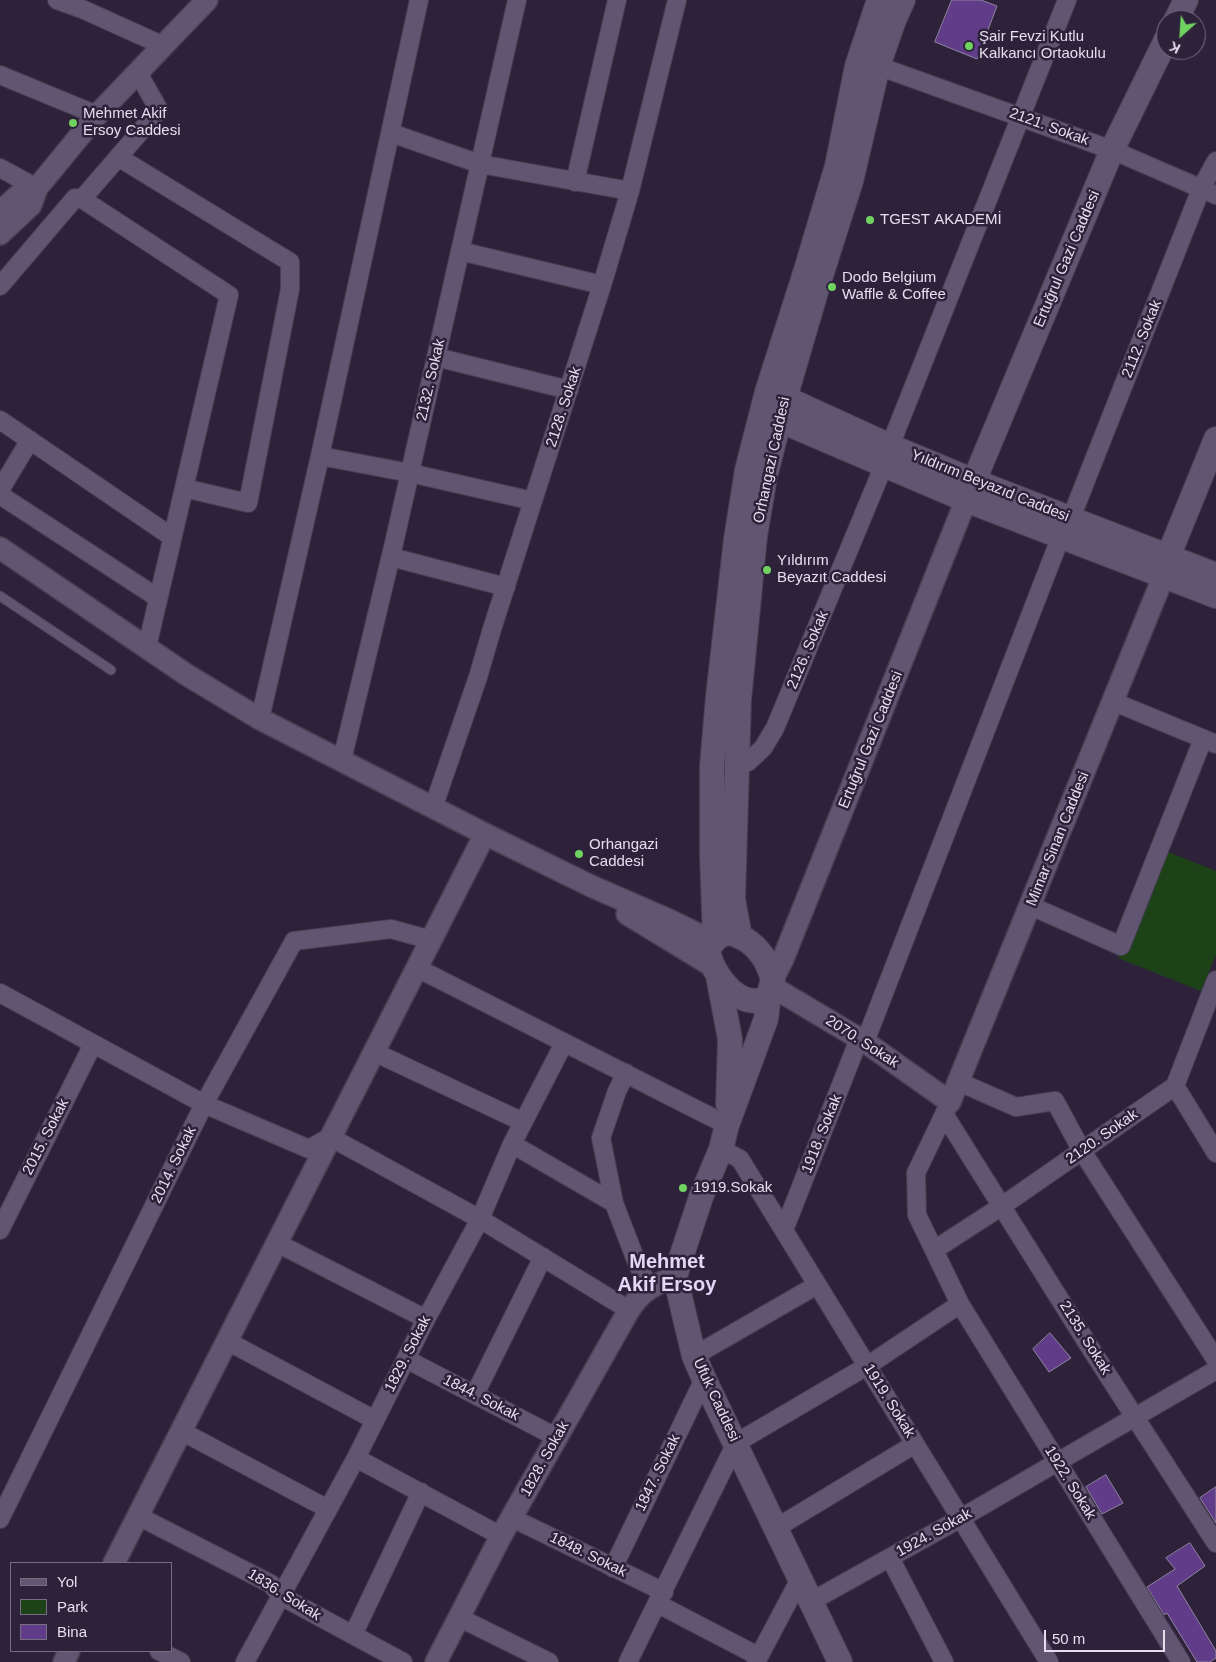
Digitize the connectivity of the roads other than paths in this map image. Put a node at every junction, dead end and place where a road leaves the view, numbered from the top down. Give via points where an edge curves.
1 (57, 0) edge
2 (207, 0) edge
3 (419, 0) edge
4 (517, 0) edge
5 (617, 0) edge
6 (678, 0) edge
7 (879, 0) edge
8 (903, 0) edge
9 (1067, 0) edge
10 (164, 46) junction
11 (1156, 60) edge
12 (878, 66) junction
13 (138, 73) junction
14 (0, 75) edge
15 (97, 115) junction
16 (1021, 116) junction
17 (391, 133) junction
18 (1112, 150) junction
19 (118, 157) junction
20 (1216, 161) edge
21 (480, 164) junction
22 (0, 168) edge
23 (574, 182) junction
24 (37, 188) junction
25 (630, 191) junction
26 (1209, 192) edge
27 (82, 198) junction
28 (0, 212) edge
29 (0, 234) edge
30 (460, 251) junction
31 (602, 285) junction
32 (0, 286) edge
33 (436, 357) junction
34 (569, 390) junction
35 (773, 405) junction
36 (0, 420) edge
37 (1216, 439) edge
38 (30, 440) junction
39 (320, 456) junction
40 (887, 456) junction
41 (410, 473) junction
42 (184, 488) junction
43 (0, 490) edge
44 (970, 490) junction
45 (0, 495) edge
46 (533, 501) junction
47 (1066, 527) junction
48 (172, 537) junction
49 (2, 548) edge
50 (390, 557) junction
51 (1166, 566) junction
52 (1216, 575) edge
53 (506, 586) junction
54 (0, 596) edge
55 (1216, 596) edge
56 (158, 598) junction
57 (147, 647) junction
58 (111, 670) dead end
59 (1114, 702) junction
60 (260, 719) junction
61 (1210, 742) edge
62 (342, 760) junction
63 (737, 766) junction
64 (433, 808) junction
65 (485, 834) junction
66 (1030, 906) junction
67 (740, 937) junction
68 (431, 940) junction
69 (714, 941) junction
70 (417, 968) junction
71 (716, 971) junction
72 (1216, 980) edge
73 (771, 986) junction
74 (0, 993) edge
75 (862, 1040) junction
76 (564, 1043) junction
77 (93, 1044) junction
78 (374, 1052) junction
79 (626, 1073) junction
80 (959, 1082) junction
81 (1175, 1086) junction
82 (204, 1104) junction
83 (947, 1108) junction
84 (523, 1122) junction
85 (727, 1125) junction
86 (330, 1138) junction
87 (512, 1144) junction
88 (721, 1148) junction
89 (1082, 1150) junction
90 (1216, 1153) edge
91 (614, 1203) junction
92 (1002, 1206) junction
93 (480, 1219) junction
94 (0, 1230) edge
95 (784, 1230) junction
96 (277, 1243) junction
97 (934, 1250) junction
98 (543, 1257) junction
99 (676, 1276) junction
100 (818, 1285) junction
101 (649, 1287) junction
102 (960, 1304) junction
103 (629, 1310) junction
104 (426, 1319) junction
105 (227, 1340) junction
106 (694, 1356) junction
107 (406, 1360) junction
108 (1216, 1360) edge
109 (867, 1366) junction
110 (1216, 1370) edge
111 (704, 1379) junction
112 (474, 1394) junction
113 (1135, 1417) junction
114 (375, 1420) junction
115 (181, 1431) junction
116 (556, 1437) junction
117 (736, 1443) junction
118 (915, 1444) junction
119 (356, 1458) junction
120 (1057, 1462) junction
121 (422, 1492) junction
122 (328, 1509) junction
123 (138, 1516) junction
124 (961, 1518) junction
125 (0, 1519) edge
126 (507, 1527) junction
127 (776, 1528) junction
128 (1216, 1543) edge
129 (890, 1558) junction
130 (115, 1562) edge
131 (613, 1568) junction
132 (800, 1579) junction
133 (281, 1596) junction
134 (661, 1598) junction
135 (810, 1602) junction
136 (460, 1618) junction
137 (353, 1635) junction
138 (161, 1652) edge
139 (757, 1659) edge
140 (181, 1662) edge
141 (245, 1662) edge
142 (403, 1662) edge
143 (436, 1662) edge
144 (549, 1662) edge
145 (628, 1662) edge
146 (840, 1662) edge
147 (944, 1662) edge
148 (1049, 1662) edge
149 (1181, 1662) edge

1 - 10 street
2 - 10 street
3 - 17 street
4 - 21 street, 2132. Sokak
5 - 23 street
6 - 25 street, 2128. Sokak
7 - 35 main road via 857,66 832,181
8 - 12 main road, Orhangazi Caddesi
9 - 16 street, 2126. Sokak
10 - 13 street
11 - 18 main road, Ertuğrul Gazi Caddesi
12 - 16 street, 2121. Sokak
12 - 35 main road, Orhangazi Caddesi via 851,181 818,285
13 - 15 street
13 - 19 street via 159,110
14 - 15 street
15 - 24 street
16 - 18 street, 2121. Sokak
16 - 40 street, 2126. Sokak
17 - 21 street
17 - 39 street
18 - 26 street, 2121. Sokak
18 - 44 main road, Ertuğrul Gazi Caddesi
19 - 27 street
19 - 42 street via 290,262 290,289 248,503
20 - 26 street, 2112. Sokak
21 - 23 street
21 - 30 street, 2132. Sokak
22 - 24 street
23 - 25 street
24 - 28 street via 21,193
24 - 29 street via 31,205
25 - 31 street, 2128. Sokak
26 - 47 street, 2112. Sokak
27 - 32 street via 75,198
27 - 42 street via 229,296
30 - 31 street
30 - 33 street, 2132. Sokak
31 - 34 street, 2128. Sokak
33 - 34 street
33 - 41 street, 2132. Sokak
34 - 46 street, 2128. Sokak
35 - 40 main road, Yıldırım Beyazıd Caddesi
35 - 63 main road, Orhangazi Caddesi via 755,536 739,700
35 - 69 main road via 747,470 718,696 712,766
36 - 38 street
37 - 51 main road, Mimar Sinan Caddesi
38 - 43 street
38 - 48 street
39 - 41 street
39 - 60 street
40 - 44 main road, Yıldırım Beyazıd Caddesi
40 - 63 street, 2126. Sokak via 776,728 763,748 748,762
41 - 46 street
41 - 50 street, 2132. Sokak
42 - 48 street
44 - 47 main road, Yıldırım Beyazıd Caddesi
44 - 73 street, Ertuğrul Gazi Caddesi
45 - 56 street
46 - 53 street, 2128. Sokak
47 - 51 main road, Yıldırım Beyazıd Caddesi
47 - 75 street, 2112. Sokak
48 - 56 street
49 - 57 street
50 - 53 street
50 - 62 street, 2132. Sokak
51 - 52 main road, Yıldırım Beyazıd Caddesi
51 - 55 main road, Yıldırım Beyazıd Caddesi
51 - 59 street, Mimar Sinan Caddesi
53 - 64 street, 2128. Sokak
54 - 58 lane
56 - 57 street
57 - 60 street
59 - 61 street
59 - 66 street, Mimar Sinan Caddesi
60 - 62 street
61 - 66 street via 1121,946
62 - 64 street
63 - 67 main road, Orhangazi Caddesi via 732,899
64 - 65 street
65 - 68 street
65 - 69 street
65 - 71 street via 648,926
66 - 80 street, Mimar Sinan Caddesi
67 - 69 main road via 724,934
67 - 73 main road via 762,955
68 - 70 street
68 - 82 street, 2014. Sokak via 391,929 294,941
69 - 71 main road via 708,949
70 - 76 street
70 - 78 street
71 - 73 main road via 736,995 746,1000 761,1001
71 - 85 main road via 730,1039
72 - 81 street
73 - 75 street, 2070. Sokak
73 - 85 main road via 766,1019
74 - 77 street
75 - 83 street, 2070. Sokak
75 - 95 street, 1918. Sokak
76 - 79 street
76 - 84 street, 1829. Sokak
77 - 82 street
77 - 94 street, 2015. Sokak
78 - 84 street
78 - 86 street
79 - 85 street
79 - 91 street via 601,1138
80 - 83 street, Mimar Sinan Caddesi
80 - 89 street via 1016,1107 1055,1101
81 - 89 street, 2120. Sokak
81 - 90 street
82 - 86 street via 309,1149
82 - 125 street, 2014. Sokak
83 - 92 street, 2135. Sokak via 956,1132
83 - 97 street, 1922. Sokak via 916,1173 917,1215
84 - 87 street, 1829. Sokak
85 - 88 main road, Ufuk Caddesi
86 - 93 street
86 - 96 street
87 - 91 street
87 - 93 street, 1829. Sokak
88 - 95 street, 1919. Sokak via 740,1159
88 - 99 main road, Ufuk Caddesi via 698,1205
89 - 92 street, 2120. Sokak
89 - 108 street
91 - 101 street
92 - 97 street, 2120. Sokak
92 - 113 street, 2135. Sokak
93 - 98 street
93 - 104 street, 1829. Sokak
95 - 100 street, 1919. Sokak
96 - 104 street
96 - 105 street
97 - 102 street, 1922. Sokak
98 - 103 street
98 - 112 street
99 - 101 street, 1828. Sokak
99 - 106 main road, Ufuk Caddesi
100 - 106 street
100 - 109 street, 1919. Sokak
101 - 103 street, 1828. Sokak
102 - 109 street
102 - 120 street, 1922. Sokak
103 - 116 street, 1828. Sokak
104 - 107 street, 1829. Sokak
105 - 114 street
105 - 115 street
106 - 111 main road, Ufuk Caddesi
107 - 112 street, 1844. Sokak
107 - 114 street, 1829. Sokak
109 - 117 street
109 - 118 street, 1919. Sokak
110 - 113 street, 1924. Sokak
111 - 117 main road, Ufuk Caddesi
111 - 131 street, 1847. Sokak
112 - 116 street, 1844. Sokak
113 - 120 street, 1924. Sokak
113 - 128 street, 2135. Sokak
114 - 119 street, 1829. Sokak
115 - 122 street
115 - 123 street
116 - 126 street, 1828. Sokak
117 - 127 main road, Ufuk Caddesi
117 - 134 street
118 - 124 street, 1919. Sokak
118 - 127 street
119 - 121 street, 1848. Sokak
119 - 122 street, 1829. Sokak
120 - 124 street, 1924. Sokak
120 - 149 street, 1922. Sokak
121 - 126 street, 1848. Sokak
121 - 137 street
122 - 133 street, 1829. Sokak
123 - 130 street
123 - 133 street, 1836. Sokak via 271,1584
124 - 129 street, 1924. Sokak
124 - 148 street, 1919. Sokak
126 - 131 street, 1848. Sokak
126 - 136 street, 1828. Sokak
127 - 132 main road, Ufuk Caddesi
129 - 135 street, 1924. Sokak
129 - 147 street
131 - 134 street, 1848. Sokak
132 - 135 main road, Ufuk Caddesi
132 - 139 street
133 - 137 street, 1836. Sokak
133 - 141 street, 1829. Sokak
134 - 139 street, 1848. Sokak
134 - 145 street
135 - 146 main road, Ufuk Caddesi
136 - 143 street, 1828. Sokak
136 - 144 street
137 - 142 street, 1836. Sokak
138 - 140 street

